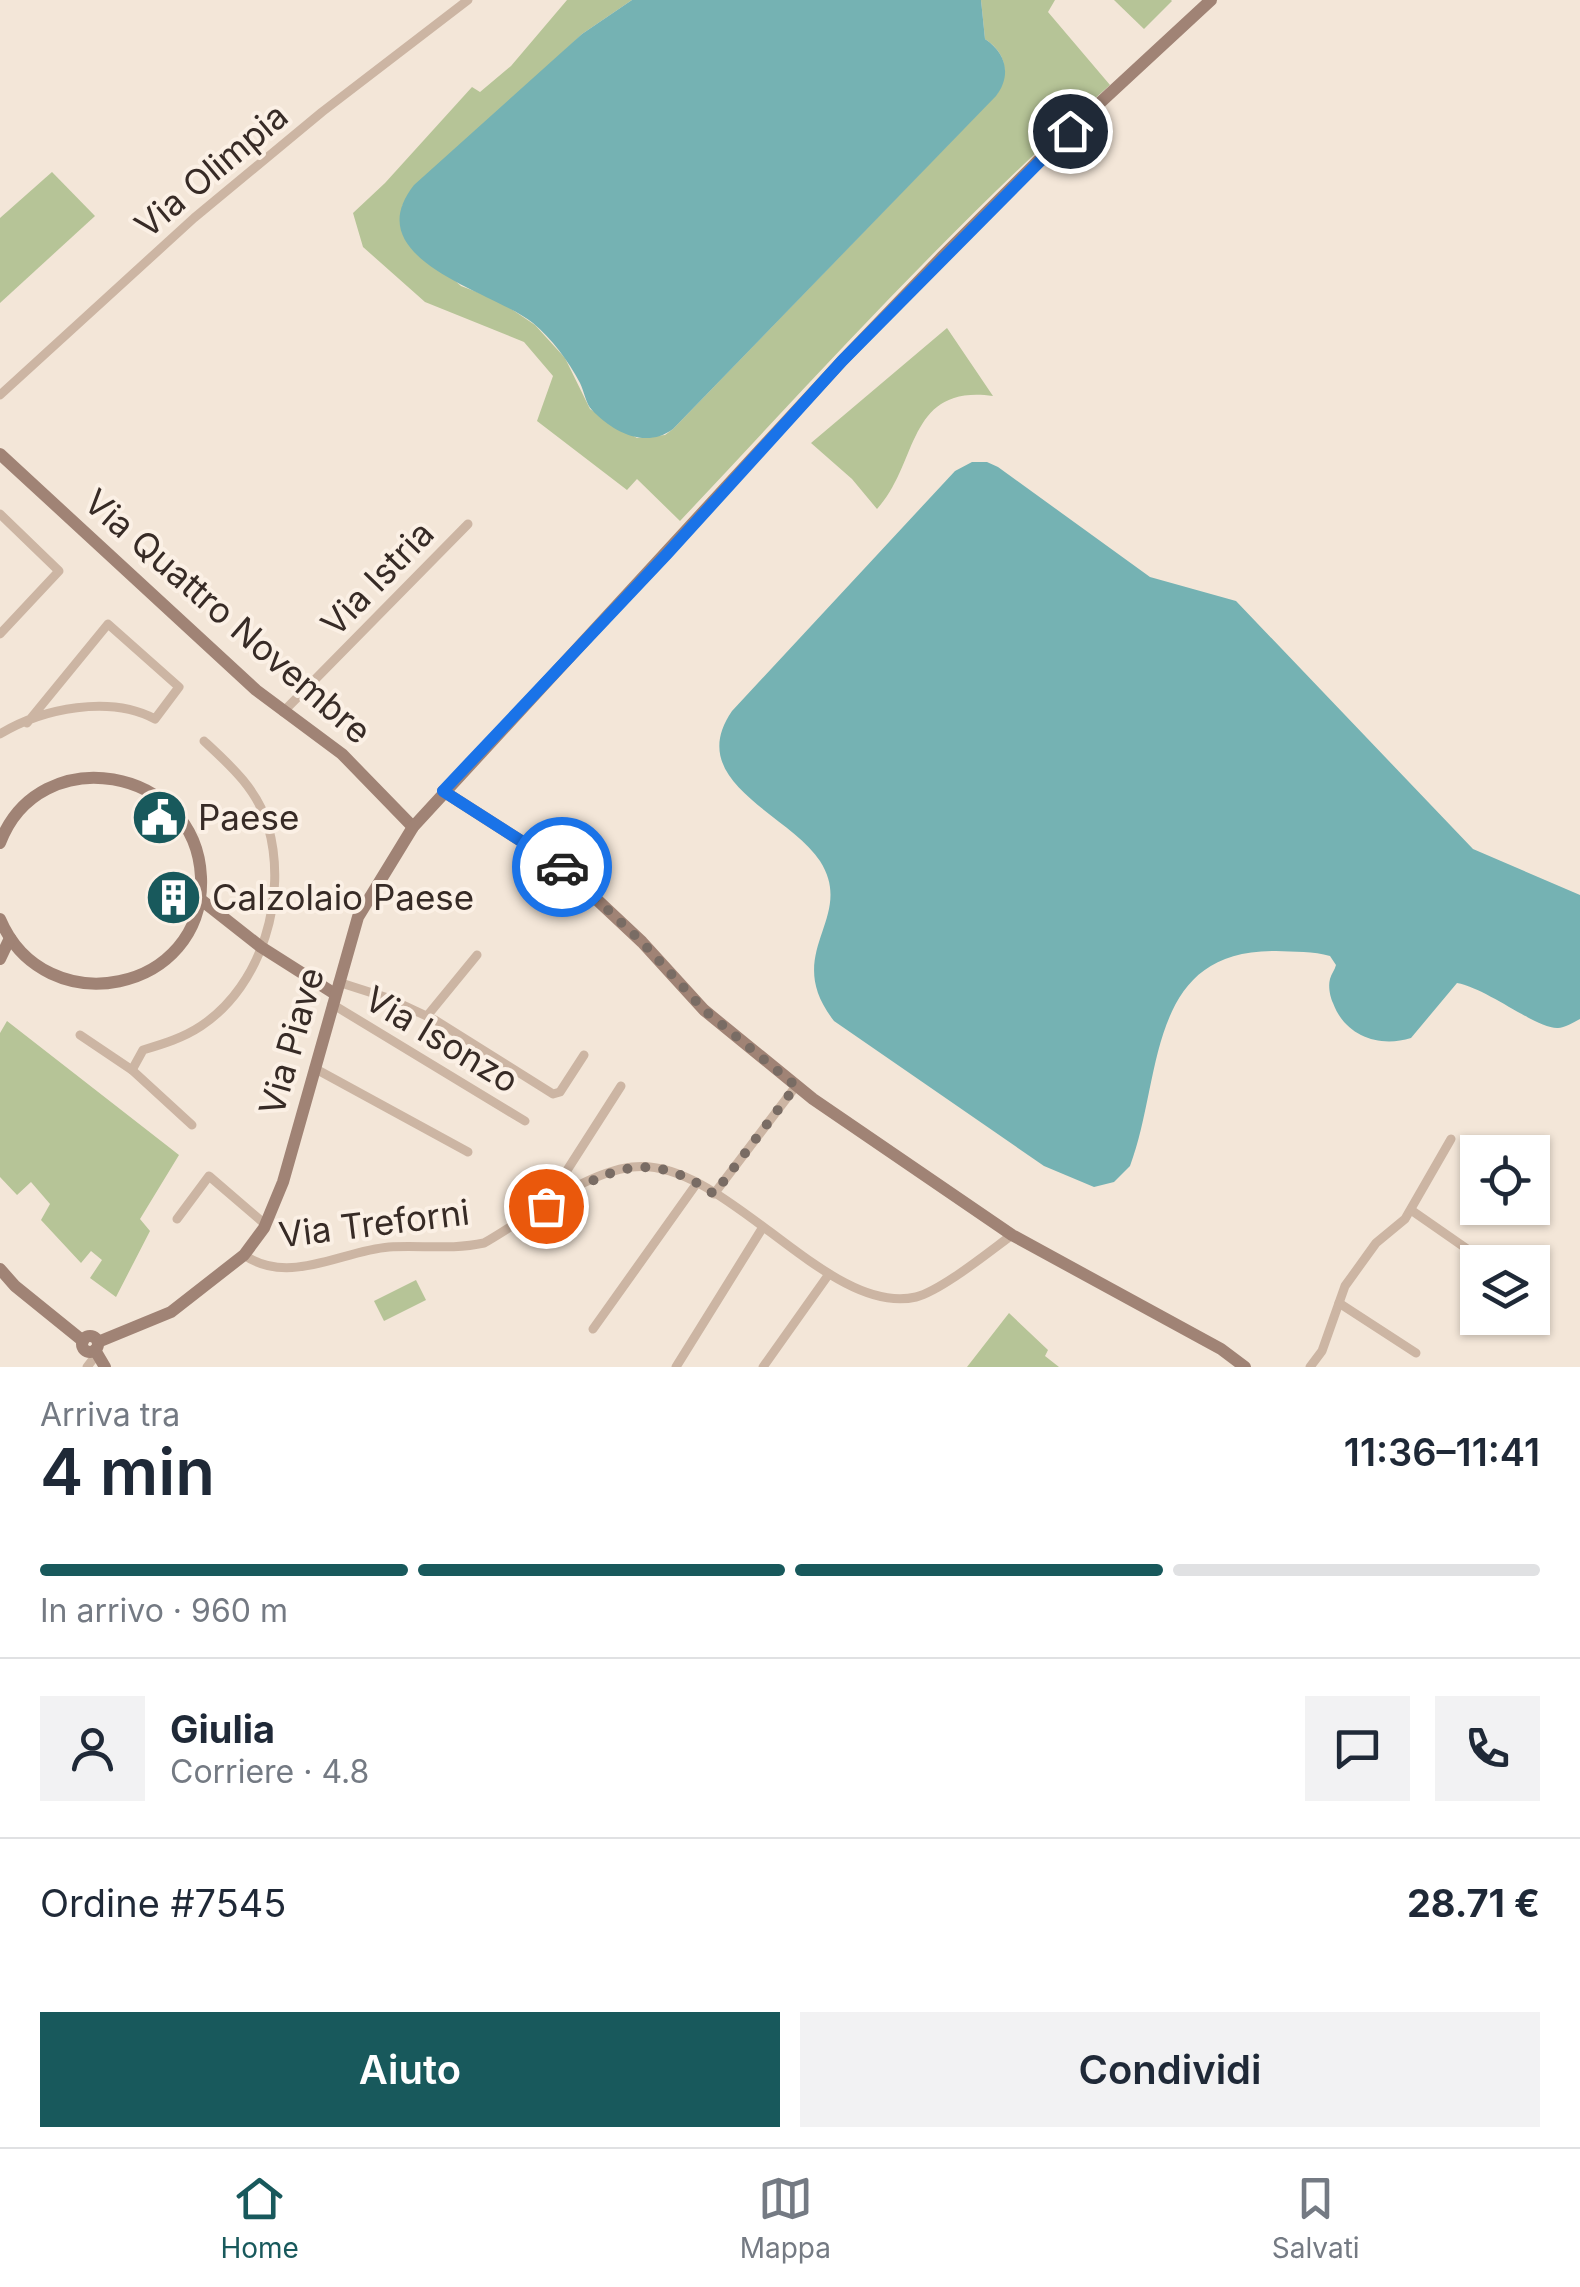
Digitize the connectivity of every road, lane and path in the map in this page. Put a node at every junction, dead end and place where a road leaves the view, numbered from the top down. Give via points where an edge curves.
1 (468, 0) edge
2 (1211, 0) edge
3 (0, 395) edge
4 (0, 454) edge
5 (0, 514) edge
6 (468, 524) dead end
7 (0, 634) edge
8 (284, 712) junction
9 (26, 722) junction
10 (0, 734) edge
11 (204, 741) dead end
12 (443, 791) junction
13 (413, 827) junction
14 (0, 844) edge
15 (200, 899) junction
16 (0, 919) edge
17 (10, 938) junction
18 (261, 947) junction
19 (477, 955) dead end
20 (0, 958) edge
21 (335, 994) junction
22 (427, 1016) junction
23 (80, 1035) dead end
24 (584, 1056) dead end
25 (314, 1068) junction
26 (132, 1070) junction
27 (621, 1086) dead end
28 (796, 1086) junction
29 (525, 1121) dead end
30 (192, 1124) dead end
31 (1451, 1139) dead end
32 (468, 1152) dead end
33 (697, 1183) junction
34 (568, 1194) junction
35 (714, 1194) junction
36 (1408, 1214) junction
37 (177, 1219) dead end
38 (266, 1225) junction
39 (763, 1227) junction
40 (1012, 1235) junction
41 (1460, 1246) edge
42 (244, 1254) junction
43 (0, 1269) edge
44 (829, 1274) junction
45 (1339, 1303) junction
46 (593, 1329) dead end
47 (93, 1347) junction
48 (1416, 1353) dead end
49 (87, 1367) edge
50 (106, 1367) edge
51 (676, 1367) edge
52 (763, 1367) edge
53 (1245, 1367) edge
54 (1310, 1367) edge

1 - 3 street, Via Olimpia via 194,218
2 - 12 main road, Via Piave via 942,257
4 - 8 main road, Via Quattro Novembre
5 - 7 street via 59,571
6 - 8 street, Via Istria
8 - 13 main road, Via Quattro Novembre via 342,754
9 - 9 street via 104,706 155,719 179,687 108,624
9 - 10 street
11 - 18 street via 250,787 268,824 276,895
12 - 13 main road, Via Piave
12 - 28 main road via 562,867 704,1010
13 - 21 main road, Via Piave via 358,917
14 - 15 main road via 24,806 56,786 92,777 129,782 162,799 186,827 200,862
15 - 17 main road via 183,940 150,971 129,980 62,979 24,956
15 - 18 main road
16 - 17 main road
17 - 20 main road
18 - 21 main road
18 - 26 street via 228,1003 201,1026 143,1050
19 - 22 street
21 - 22 street via 388,998
21 - 25 main road, Via Piave
21 - 29 street, Via Isonzo
22 - 24 street via 553,1094
23 - 26 street
25 - 32 street
25 - 38 main road, Via Piave
26 - 30 street
27 - 34 street via 564,1175
28 - 35 street
28 - 40 main road
31 - 36 street
33 - 34 street, Via Treforni via 663,1168 632,1167
33 - 35 street, Via Treforni
33 - 46 street
34 - 42 street, Via Treforni via 468,1246 386,1247 299,1266 268,1266
35 - 39 street, Via Treforni
36 - 41 street
36 - 45 street via 1370,1251
37 - 38 street via 210,1176
38 - 42 main road, Via Piave
39 - 44 street, Via Treforni
39 - 51 street
40 - 44 street, Via Treforni via 914,1298 880,1296
40 - 53 main road
42 - 47 main road, Via Piave via 160,1318
43 - 47 main road
44 - 52 street
45 - 48 street
45 - 54 street
47 - 49 street
47 - 50 main road

